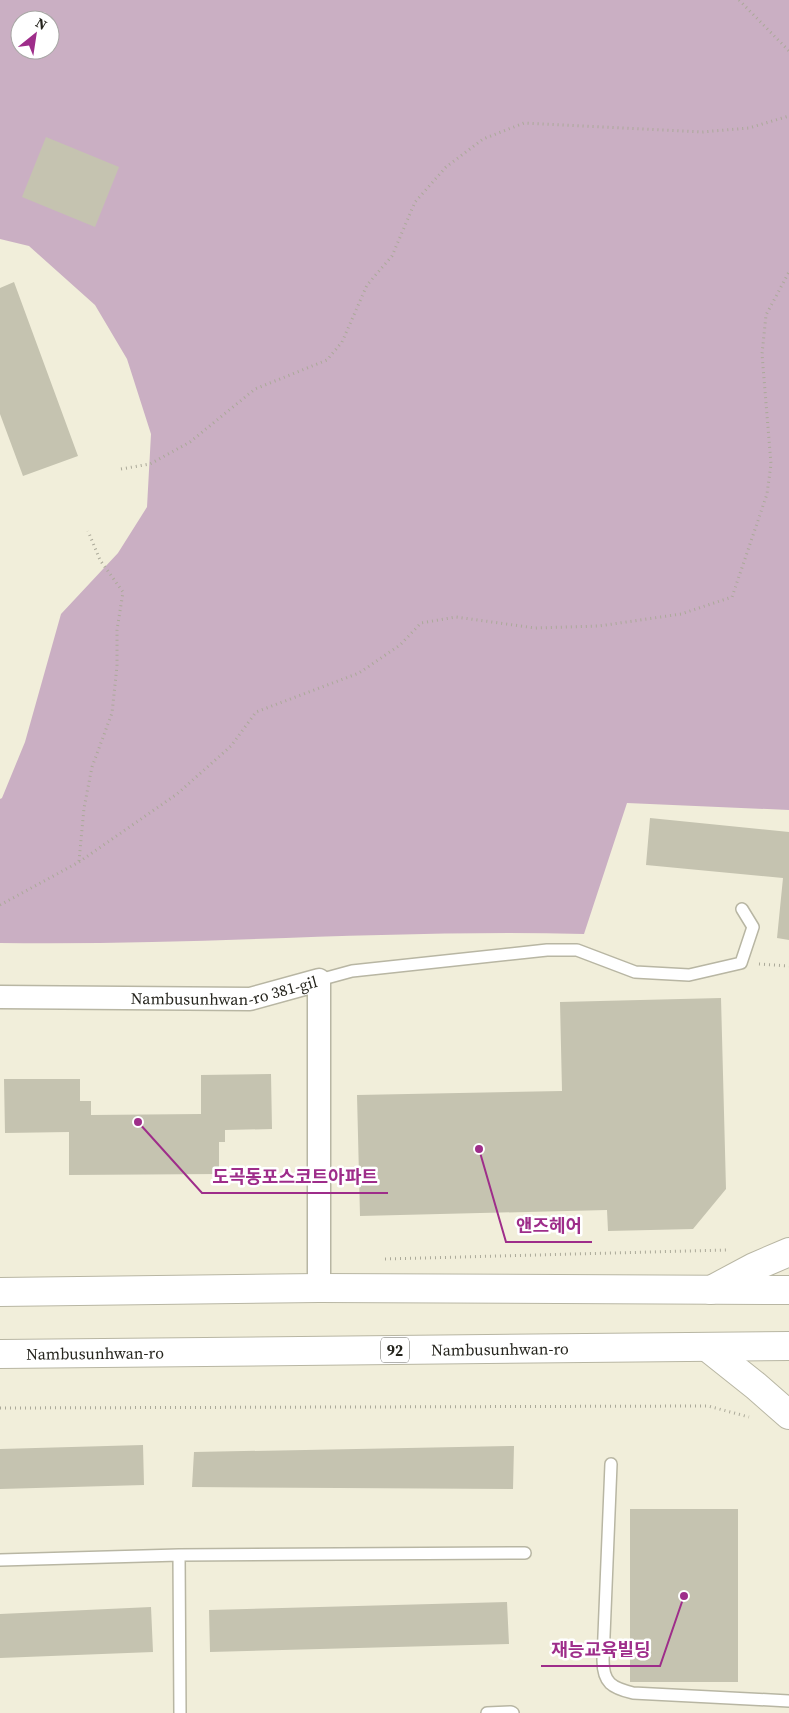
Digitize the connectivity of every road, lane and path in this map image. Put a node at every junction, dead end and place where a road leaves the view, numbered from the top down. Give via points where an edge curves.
1 (739, 0) edge
2 (789, 50) edge
3 (789, 116) edge
4 (789, 272) edge
5 (121, 468) dead end
6 (88, 531) dead end
7 (79, 862) junction
8 (0, 904) edge
9 (742, 909) dead end
10 (741, 963) junction
11 (789, 966) edge
12 (319, 980) junction
13 (0, 997) edge
14 (733, 1248) dead end
15 (789, 1252) edge
16 (376, 1260) dead end
17 (319, 1288) junction
18 (711, 1290) junction
19 (789, 1290) edge
20 (0, 1292) edge
21 (789, 1346) edge
22 (707, 1348) junction
23 (0, 1354) edge
24 (0, 1408) edge
25 (789, 1415) edge
26 (750, 1417) dead end
27 (611, 1464) dead end
28 (525, 1553) dead end
29 (179, 1555) junction
30 (0, 1560) edge
31 (789, 1701) edge
32 (180, 1713) edge
33 (487, 1713) edge
34 (513, 1713) edge

1 - 2 path
3 - 5 path via 749,128 702,132 524,124 483,138 446,166 414,202 392,256 367,285 342,342 327,360 255,389 190,442 150,464
4 - 7 path via 766,315 762,354 771,464 767,494 732,597 681,614 599,626 535,628 456,617 421,623 400,645 359,673 256,712 231,746 177,794
6 - 7 path via 100,560 123,592 117,630 112,712 92,767
7 - 8 path
9 - 10 lane via 753,927
10 - 11 path
10 - 12 lane via 689,975 635,972 577,950 547,950 352,972
12 - 13 street, Nambusunhwan-ro 381-gil via 250,999
12 - 17 street, Nambusunhwan-ro 381-gil
14 - 16 path
15 - 18 main road
17 - 18 main road
17 - 20 main road
18 - 19 main road
21 - 22 main road, Nambusunhwan-ro / 92
22 - 23 main road, Nambusunhwan-ro / 92
22 - 25 main road
24 - 26 path via 708,1406
27 - 31 lane via 603,1660 608,1682 619,1690 633,1693
28 - 29 lane
29 - 30 lane
29 - 32 lane
33 - 34 lane

